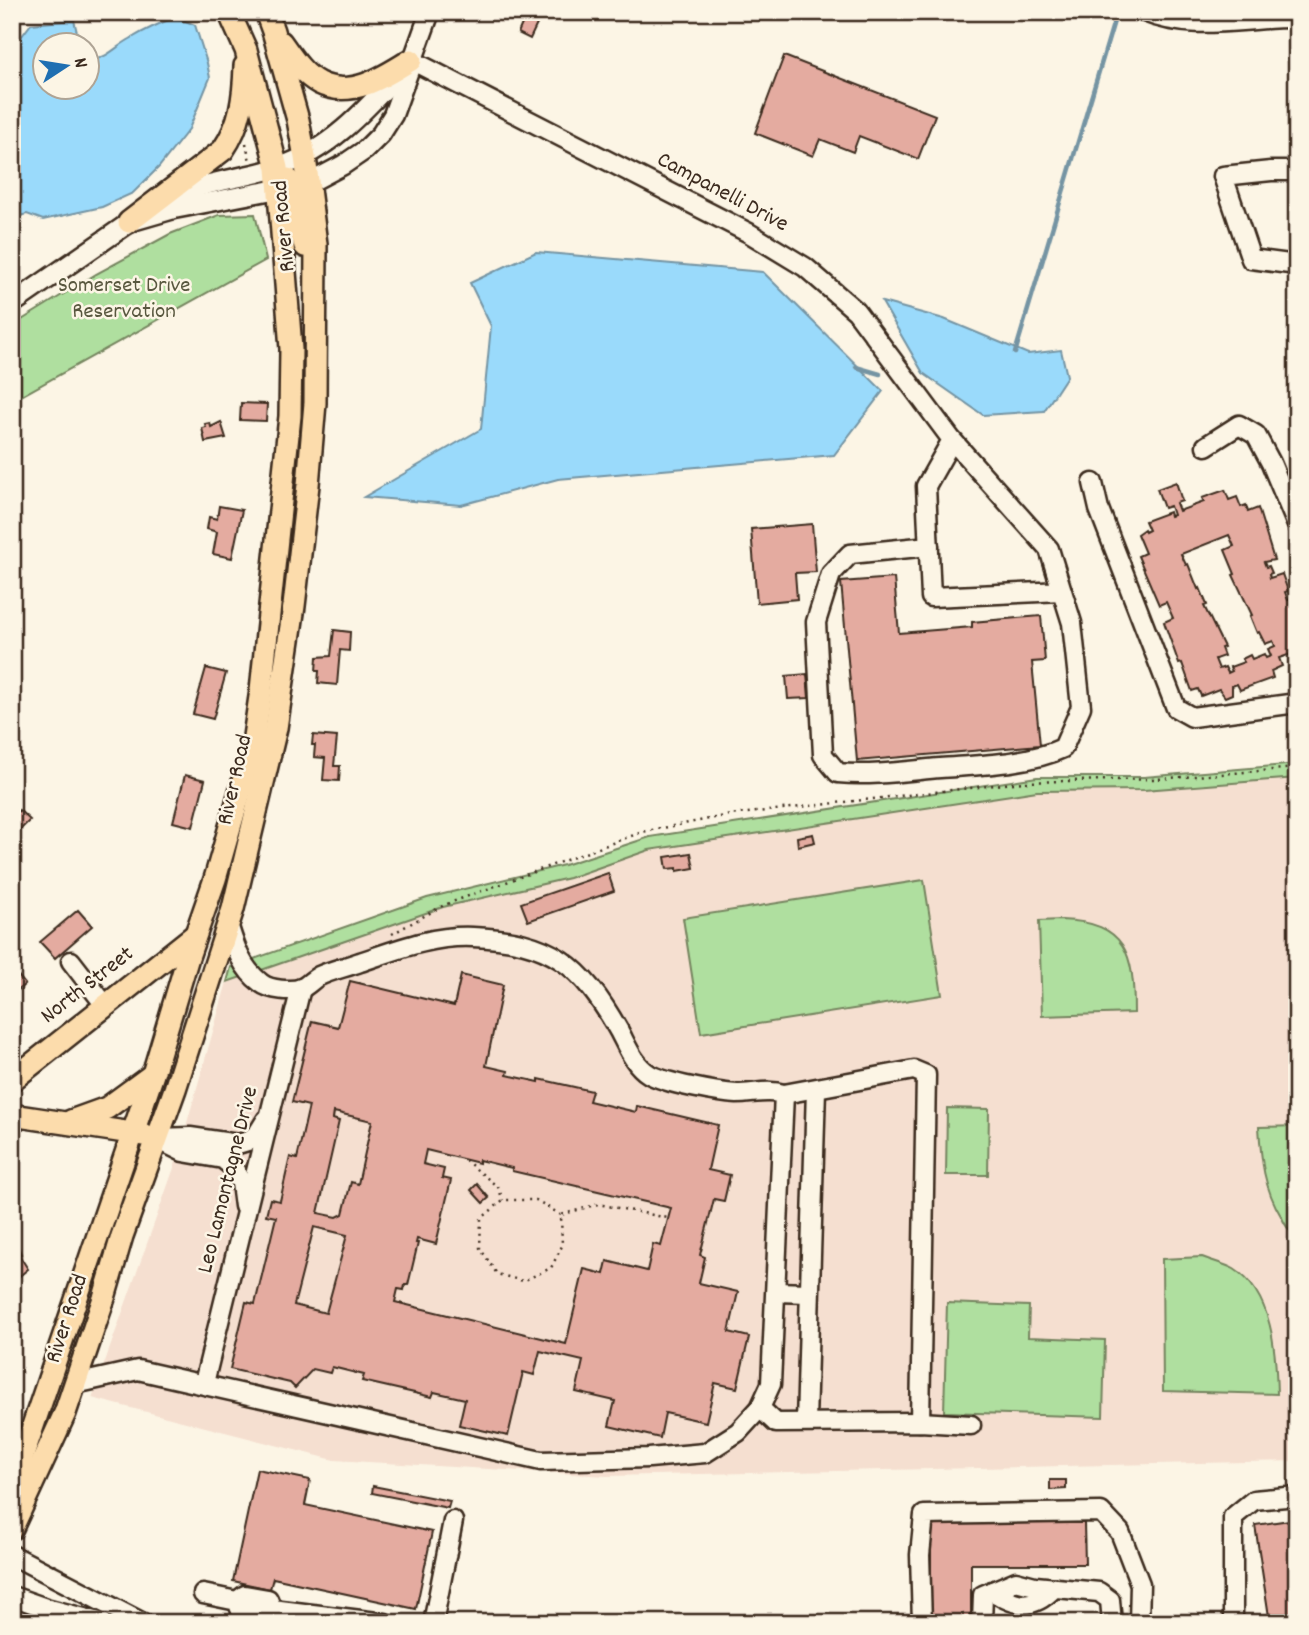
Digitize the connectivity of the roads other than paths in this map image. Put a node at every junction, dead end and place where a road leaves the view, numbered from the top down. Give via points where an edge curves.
1 (229, 12) edge
2 (430, 12) edge
3 (1144, 12) edge
4 (1287, 16) edge
5 (269, 22) edge
6 (246, 50) junction
7 (411, 60) junction
8 (305, 157) junction
9 (1297, 171) edge
10 (289, 182) junction
11 (129, 222) junction
12 (1297, 265) edge
13 (12, 304) edge
14 (952, 440) junction
15 (1206, 446) dead end
16 (1093, 483) dead end
17 (1297, 525) edge
18 (929, 546) junction
19 (1062, 591) junction
20 (1297, 704) edge
21 (228, 924) junction
22 (197, 934) junction
23 (71, 961) dead end
24 (301, 988) junction
25 (105, 1005) junction
26 (153, 1074) junction
27 (12, 1080) edge
28 (816, 1088) junction
29 (784, 1094) junction
30 (270, 1114) junction
31 (12, 1115) edge
32 (64, 1123) junction
33 (132, 1133) junction
34 (155, 1138) junction
35 (245, 1219) junction
36 (776, 1292) junction
37 (809, 1293) junction
38 (204, 1383) junction
39 (75, 1384) junction
40 (760, 1408) junction
41 (806, 1422) junction
42 (920, 1422) junction
43 (971, 1425) dead end
44 (12, 1481) edge
45 (1297, 1496) edge
46 (453, 1521) dead end
47 (12, 1528) edge
48 (12, 1555) edge
49 (203, 1594) dead end
50 (12, 1596) edge
51 (103, 1623) edge
52 (143, 1623) edge
53 (386, 1623) edge
54 (433, 1623) edge
55 (922, 1623) edge
56 (982, 1623) edge
57 (1112, 1623) edge
58 (1139, 1623) edge
59 (1233, 1623) edge

1 - 6 main road, River Road
2 - 7 street
3 - 4 street via 1187,23
5 - 7 main road via 318,83 361,86
5 - 8 main road, River Road
6 - 10 main road, River Road
6 - 11 main road via 241,113 231,139
7 - 8 street via 363,112
7 - 10 street via 393,115 365,150 343,165
7 - 14 street, Campanelli Drive via 806,267 856,311
8 - 10 main road, River Road
8 - 10 street
9 - 12 street via 1223,176 1251,259
10 - 11 street
10 - 21 main road, River Road via 316,244 315,403 281,694
10 - 22 main road, River Road via 290,416 271,605 252,750
11 - 13 street
14 - 18 street via 926,486
14 - 19 street, Campanelli Drive via 1049,549
15 - 17 street via 1239,425 1256,435
16 - 20 street via 1176,708 1192,717
18 - 19 street via 931,597
18 - 19 street, Campanelli Drive via 850,554 831,574 816,622 823,755 838,773 983,765 1049,755 1063,748 1081,707 1072,623
21 - 24 street via 235,949 260,983 278,989
21 - 34 main road, River Road
22 - 25 main road, North Street
22 - 26 main road, River Road
23 - 25 street
24 - 29 street via 320,976 440,937 482,937 537,946 577,971 639,1065 650,1074 713,1092
24 - 30 street, Leo Lamontagne Drive
25 - 27 main road, North Street
26 - 32 main road via 107,1108
26 - 33 main road, River Road
28 - 29 street
28 - 37 street
28 - 42 street via 914,1070 926,1075
29 - 36 street
30 - 34 street via 258,1133 238,1144 190,1137
30 - 35 street, Leo Lamontagne Drive
31 - 32 main road
32 - 33 main road
33 - 34 main road
33 - 44 main road, River Road
34 - 35 street via 183,1152 223,1159 234,1168
34 - 39 main road, River Road
35 - 38 street, Leo Lamontagne Drive
36 - 37 street
36 - 40 street via 771,1384
37 - 41 street
38 - 39 street via 138,1370
38 - 40 street via 541,1461 705,1453 738,1432
39 - 47 main road, River Road
40 - 41 street via 776,1423
41 - 42 street
42 - 43 street
45 - 59 street via 1254,1500 1233,1517
46 - 54 street
48 - 52 street
49 - 53 street via 237,1601 241,1611 265,1615 272,1609
50 - 51 street
55 - 58 street via 924,1515 1101,1513 1120,1532 1140,1584
56 - 57 street via 983,1595 992,1591 1005,1600 1026,1604 1042,1600 1054,1588 1099,1592 1110,1600

